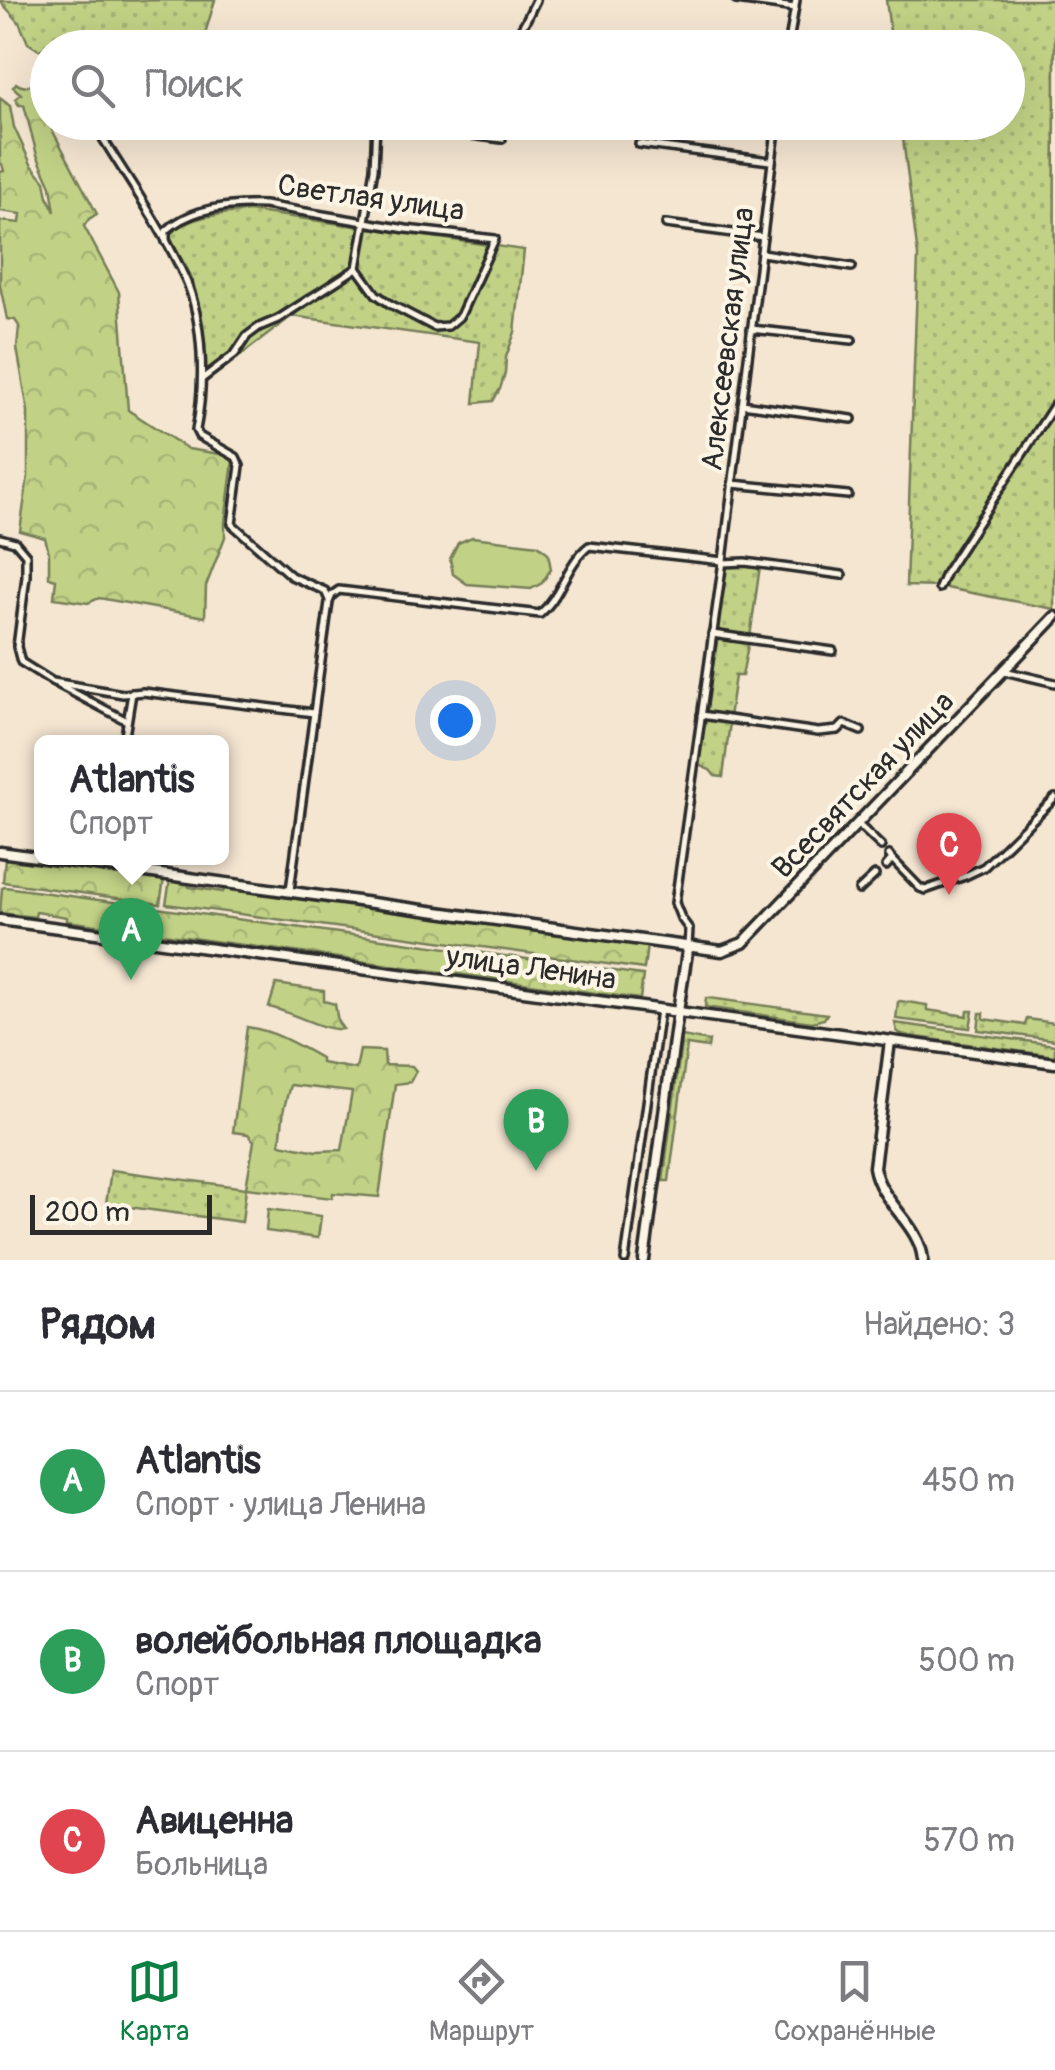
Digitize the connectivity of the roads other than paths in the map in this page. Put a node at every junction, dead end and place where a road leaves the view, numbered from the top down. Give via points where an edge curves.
1 (536, 0) edge
2 (736, 0) edge
3 (795, 4) edge
4 (519, 30) edge
5 (791, 30) edge
6 (105, 140) edge
7 (375, 140) edge
8 (774, 140) edge
9 (639, 144) dead end
10 (771, 162) junction
11 (364, 222) junction
12 (666, 224) dead end
13 (764, 237) junction
14 (166, 244) junction
15 (762, 253) junction
16 (852, 267) dead end
17 (357, 268) junction
18 (751, 328) junction
19 (852, 340) dead end
20 (202, 379) junction
21 (742, 404) junction
22 (1055, 404) edge
23 (852, 419) dead end
24 (732, 484) junction
25 (848, 495) dead end
26 (0, 538) edge
27 (722, 562) junction
28 (842, 574) dead end
29 (938, 588) dead end
30 (329, 602) junction
31 (1055, 618) edge
32 (712, 634) junction
33 (833, 651) dead end
34 (1004, 671) junction
35 (54, 682) junction
36 (1055, 683) edge
37 (132, 693) junction
38 (314, 714) junction
39 (702, 715) junction
40 (127, 721) junction
41 (861, 731) dead end
42 (125, 735) edge
43 (1055, 798) edge
44 (857, 822) junction
45 (881, 846) dead end
46 (0, 852) edge
47 (34, 855) edge
48 (124, 865) edge
49 (886, 866) dead end
50 (875, 875) dead end
51 (859, 890) dead end
52 (290, 893) junction
53 (0, 920) edge
54 (688, 946) junction
55 (661, 1009) junction
56 (678, 1012) junction
57 (890, 1041) junction
58 (1055, 1063) edge
59 (625, 1260) edge
60 (644, 1260) edge
61 (923, 1260) edge

1 - 4 street
2 - 3 street
3 - 5 street
6 - 14 street
7 - 11 street
8 - 10 street, Алексеевская улица
9 - 10 street
10 - 13 street, Алексеевская улица
11 - 14 street, Светлая улица via 244,204 176,222 166,231
11 - 17 street
11 - 17 street, Светлая улица via 495,239 460,316 448,326 434,327 390,304
12 - 13 street
13 - 15 street, Алексеевская улица
14 - 20 street via 192,298
15 - 16 street
15 - 18 street, Алексеевская улица
17 - 20 street via 259,327
18 - 19 street
18 - 21 street, Алексеевская улица
20 - 30 street via 196,430 240,466 232,524 291,576 324,591
21 - 23 street
21 - 24 street, Алексеевская улица
22 - 29 street
24 - 25 street
24 - 27 street, Алексеевская улица
26 - 35 street via 16,542 26,555 21,662
27 - 28 street
27 - 30 street via 589,546 540,614 338,590
27 - 32 street, Алексеевская улица
30 - 38 street
31 - 34 street, Всесвятская улица
32 - 33 street
32 - 39 street, Алексеевская улица
34 - 36 street
34 - 44 street, Всесвятская улица
35 - 37 street
35 - 40 street
37 - 38 street
37 - 40 street
38 - 52 street
39 - 41 street via 818,732 844,724
39 - 54 street, Алексеевская улица via 675,903 689,929
40 - 42 street
43 - 49 street via 984,867 965,876 925,890 890,857
44 - 45 street
44 - 54 street, Всесвятская улица via 743,943 722,951
46 - 47 street, Всесвятская улица
48 - 52 street, Всесвятская улица
50 - 51 street
52 - 54 street, Всесвятская улица
53 - 55 street, улица Ленина
54 - 56 street
55 - 56 street, улица Ленина
55 - 59 street
56 - 57 street, улица Ленина
56 - 60 street
57 - 58 street, улица Ленина
57 - 61 street via 874,1167

